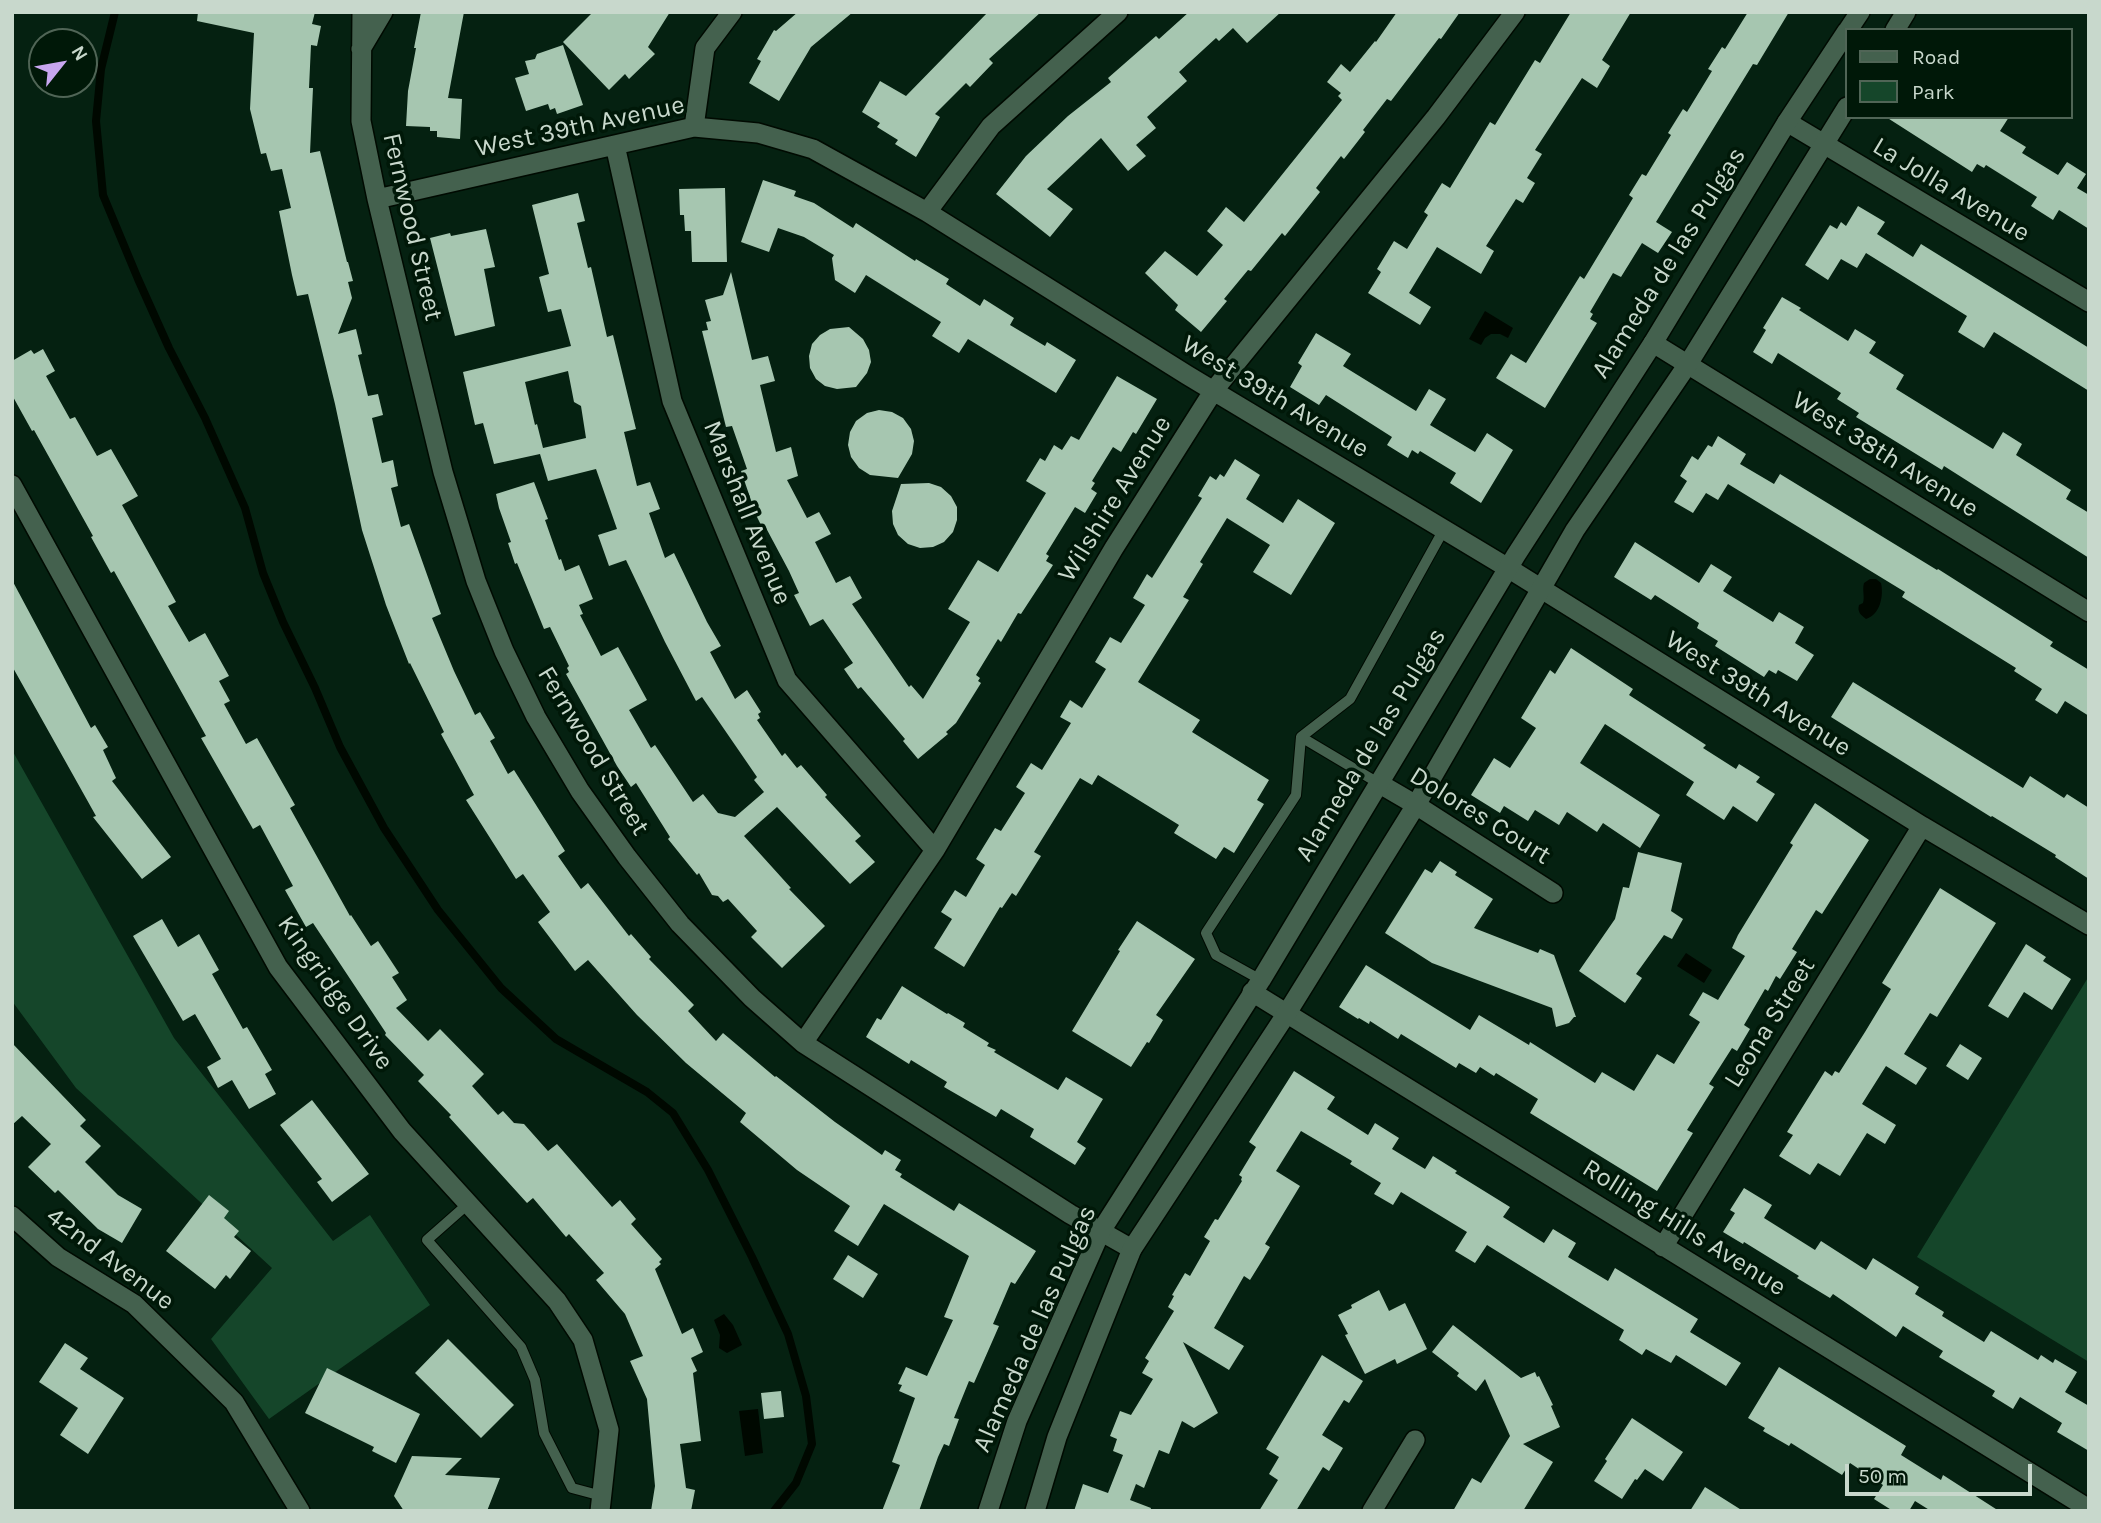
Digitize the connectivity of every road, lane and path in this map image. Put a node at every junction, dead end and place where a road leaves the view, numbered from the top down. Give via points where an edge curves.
1 (362, 12) edge
2 (383, 12) edge
3 (732, 12) edge
4 (1118, 12) edge
5 (1515, 12) edge
6 (1860, 12) edge
7 (1906, 12) edge
8 (1850, 28) edge
9 (1896, 28) edge
10 (1846, 34) edge
11 (360, 50) junction
12 (1846, 109) edge
13 (1787, 122) junction
14 (694, 127) junction
15 (615, 145) junction
16 (1824, 145) junction
17 (377, 198) junction
18 (927, 212) junction
19 (2089, 302) edge
20 (1653, 343) junction
21 (1688, 365) junction
22 (1214, 390) junction
23 (12, 485) edge
24 (1443, 531) junction
25 (1508, 568) junction
26 (1541, 589) junction
27 (2089, 612) edge
28 (1301, 737) junction
29 (1380, 785) junction
30 (1416, 805) junction
31 (1922, 826) junction
32 (935, 850) junction
33 (1553, 893) dead end
34 (2089, 925) edge
35 (1256, 986) junction
36 (1287, 1013) junction
37 (803, 1043) junction
38 (469, 1203) junction
39 (12, 1216) edge
40 (1101, 1231) junction
41 (1663, 1247) junction
42 (1132, 1249) junction
43 (1415, 1440) dead end
44 (602, 1503) edge
45 (2089, 1509) edge
46 (300, 1511) edge
47 (988, 1511) edge
48 (1035, 1511) edge
49 (1372, 1511) edge

1 - 11 street, Fernwood Street
2 - 11 street
3 - 14 street via 705,48
4 - 18 street via 992,126
5 - 22 street, Wilshire Avenue via 1436,117
6 - 8 street, Alameda de las Pulgas
7 - 9 street
10 - 13 street, Alameda de las Pulgas
11 - 17 street, Fernwood Street via 361,121
12 - 16 street
13 - 16 street, La Jolla Avenue
13 - 20 street, Alameda de las Pulgas
14 - 15 street, West 39th Avenue
14 - 18 street, West 39th Avenue via 758,133 813,149
15 - 17 street, West 39th Avenue
15 - 32 street, Marshall Avenue via 673,401 786,680
16 - 19 street, La Jolla Avenue
16 - 21 street
17 - 37 street, Fernwood Street via 443,472 476,581 536,717 580,791 680,924
18 - 22 street, West 39th Avenue
20 - 21 street, West 38th Avenue
20 - 25 street, Alameda de las Pulgas
21 - 26 street via 1575,530
21 - 27 street, West 38th Avenue
22 - 24 street, West 39th Avenue
22 - 32 street, Wilshire Avenue via 1114,548
23 - 38 street, Kingridge Drive via 278,967 402,1131
24 - 25 street, West 39th Avenue
24 - 28 lane via 1350,699
25 - 26 street, West 39th Avenue
25 - 29 street, Alameda de las Pulgas
26 - 30 street
26 - 31 street, West 39th Avenue
28 - 29 lane
28 - 35 lane via 1296,795 1206,933 1216,955
29 - 30 street, Dolores Court
29 - 35 street, Alameda de las Pulgas
30 - 33 street, Dolores Court
30 - 36 street
31 - 34 street, West 39th Avenue
31 - 41 street, Leona Street
32 - 37 street, Wilshire Avenue
35 - 36 street, Rolling Hills Avenue
35 - 40 street, Alameda de las Pulgas
36 - 41 street, Rolling Hills Avenue
36 - 42 street
37 - 40 street, Fernwood Street
38 - 44 street, Kingridge Drive via 556,1301 583,1340 609,1430
38 - 44 lane via 427,1240 521,1347 535,1380 544,1433 572,1488
39 - 46 street, 42nd Avenue via 58,1257 134,1304 234,1402
40 - 42 street, Fernwood Street
40 - 47 street, Alameda de las Pulgas via 1017,1421
41 - 45 street, Rolling Hills Avenue
42 - 48 street via 1057,1437
43 - 49 street

